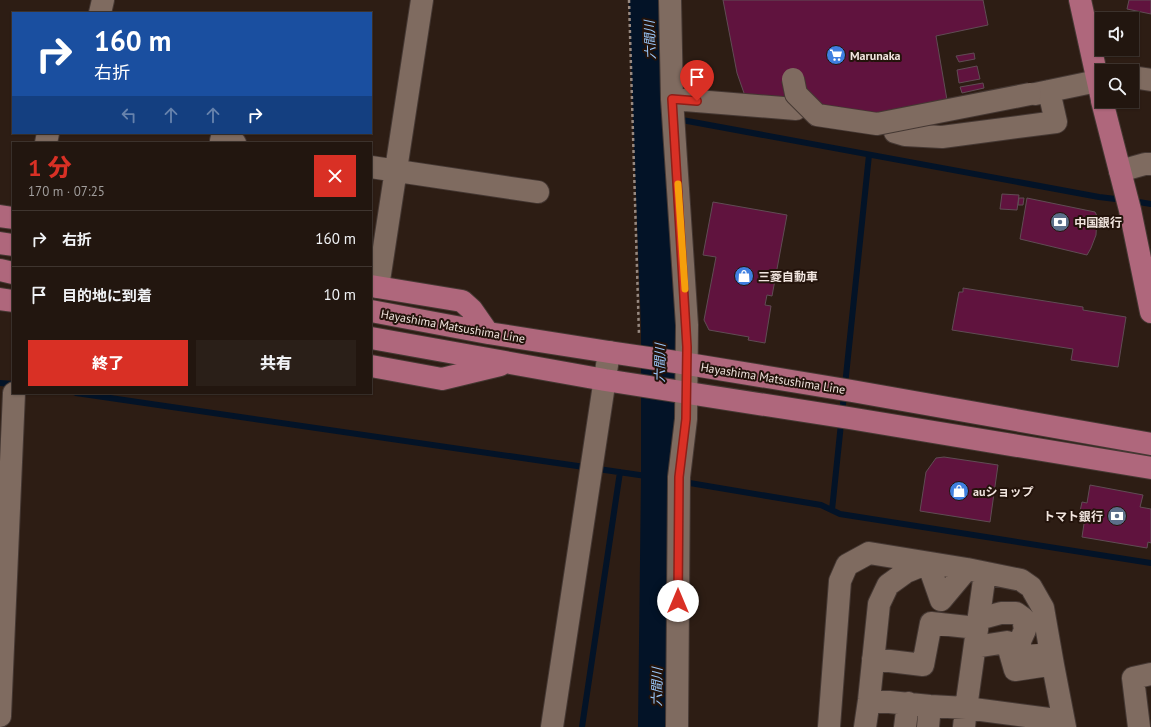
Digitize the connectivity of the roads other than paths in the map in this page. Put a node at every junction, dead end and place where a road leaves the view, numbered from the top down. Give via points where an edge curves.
1 (103, 0) edge
2 (421, 0) edge
3 (670, 0) edge
4 (1080, 0) edge
5 (100, 12) edge
6 (1095, 64) edge
7 (1139, 78) edge
8 (793, 79) dead end
9 (1151, 80) edge
10 (1095, 90) edge
11 (1039, 93) junction
12 (672, 99) junction
13 (1105, 108) edge
14 (796, 109) dead end
15 (895, 132) dead end
16 (223, 134) edge
17 (228, 142) edge
18 (1151, 164) edge
19 (372, 167) edge
20 (396, 171) junction
21 (1120, 171) junction
22 (538, 192) dead end
23 (0, 216) edge
24 (12, 218) edge
25 (0, 243) edge
26 (12, 245) edge
27 (0, 270) edge
28 (12, 272) edge
29 (374, 287) edge
30 (0, 299) edge
31 (12, 301) edge
32 (372, 311) edge
33 (1151, 312) edge
34 (488, 333) junction
35 (372, 338) edge
36 (609, 352) junction
37 (509, 363) junction
38 (681, 363) junction
39 (372, 366) edge
40 (604, 380) junction
41 (681, 391) junction
42 (14, 394) edge
43 (1151, 444) edge
44 (1151, 468) edge
45 (5, 475) edge
46 (928, 563) junction
47 (976, 571) junction
48 (977, 631) junction
49 (873, 659) junction
50 (1052, 659) junction
51 (1151, 674) edge
52 (869, 700) junction
53 (908, 703) junction
54 (0, 716) edge
55 (929, 716) edge
56 (965, 718) edge
57 (1065, 724) edge
58 (552, 727) edge
59 (677, 727) edge
60 (829, 727) edge
61 (865, 727) edge
62 (905, 727) edge
63 (1139, 727) edge

1 - 5 street
2 - 20 street
3 - 12 street
4 - 6 main road
7 - 9 street
8 - 11 street, bridge via 796,94 817,115 877,124
10 - 11 street
11 - 15 street via 1056,122 942,137
12 - 14 street
12 - 38 street via 687,325
13 - 21 main road
16 - 17 street via 221,141
18 - 21 street
19 - 20 street
20 - 22 street
20 - 29 street
21 - 33 main road
23 - 24 main road
25 - 26 main road
27 - 28 main road
29 - 34 main road via 462,301 472,310
30 - 31 main road
32 - 34 main road, Hayashima Matsushima Line
34 - 36 main road, Hayashima Matsushima Line
35 - 37 main road
36 - 38 main road, Hayashima Matsushima Line via 641,349
36 - 40 street
37 - 39 main road via 442,379
37 - 40 main road
38 - 41 street
38 - 43 main road, Hayashima Matsushima Line
40 - 41 main road
40 - 58 street
41 - 44 main road
41 - 59 street via 686,419 679,484
42 - 45 street
45 - 54 street
46 - 47 street
46 - 47 street via 941,600
46 - 49 street via 906,572 888,585 879,604
46 - 60 street via 869,553 847,564 840,581
47 - 48 street
47 - 50 street via 1021,580 1031,587 1044,608
48 - 49 street via 931,622 923,665
48 - 50 street via 1007,642 1015,670
48 - 50 street via 1001,613 1016,613 1023,618 1025,630 1020,641 1020,651 1027,656
48 - 56 street
49 - 52 street
50 - 57 street
51 - 63 street via 1133,678
52 - 53 street
52 - 61 street
53 - 55 street
53 - 62 street
55 - 56 street
56 - 57 street

